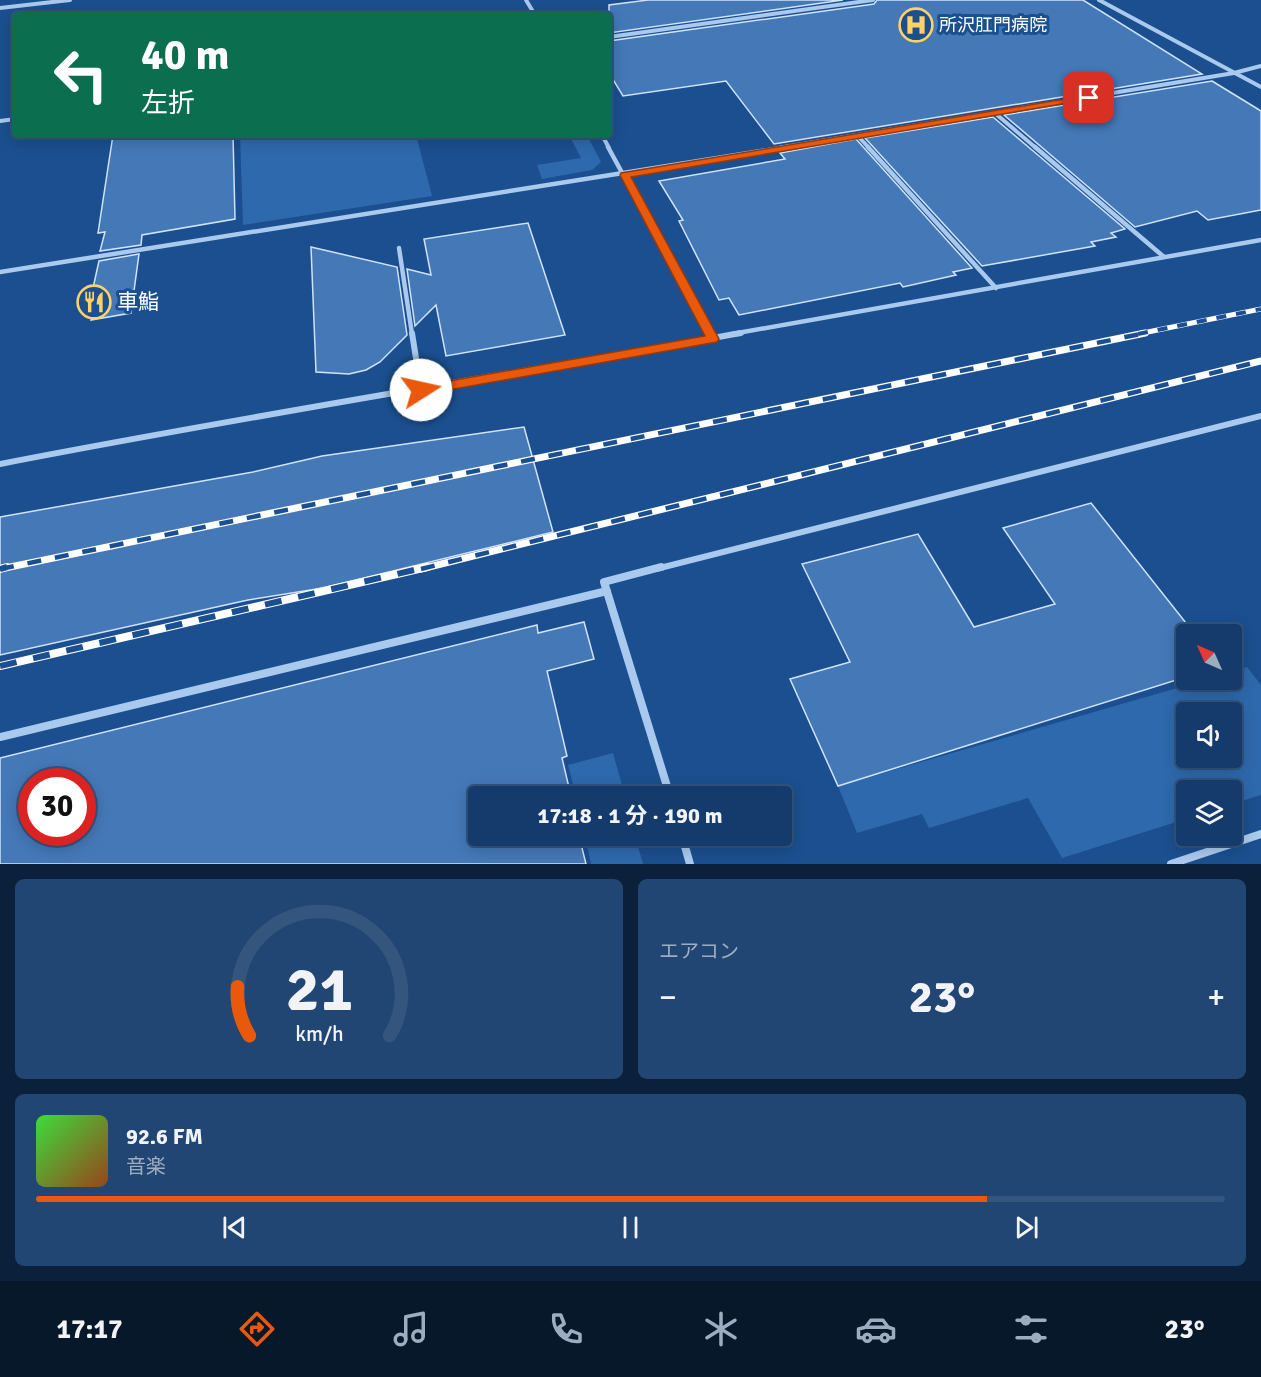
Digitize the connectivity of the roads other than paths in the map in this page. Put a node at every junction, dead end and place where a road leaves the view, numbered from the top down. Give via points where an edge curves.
1 (70, 0) edge
2 (837, 0) edge
3 (873, 0) edge
4 (1099, 0) edge
5 (842, 4) junction
6 (0, 8) edge
7 (612, 37) edge
8 (1261, 66) edge
9 (1234, 73) junction
10 (1261, 87) edge
11 (996, 114) junction
12 (858, 136) junction
13 (604, 138) edge
14 (625, 175) junction
15 (1261, 240) edge
16 (399, 248) dead end
17 (1164, 257) junction
18 (0, 272) edge
19 (996, 288) junction
20 (713, 339) junction
21 (421, 390) junction
22 (1261, 416) edge
23 (0, 464) edge
24 (607, 591) junction
25 (0, 737) edge
26 (667, 786) edge
27 (1261, 834) edge
28 (685, 846) edge
29 (690, 864) edge
30 (1172, 864) edge

1 - 6 street
2 - 5 street
3 - 5 street
4 - 9 street
5 - 7 street
8 - 9 street
9 - 10 street
9 - 11 street
11 - 12 street
11 - 17 street
12 - 14 street
12 - 19 street
13 - 14 street
14 - 18 street
14 - 20 street
15 - 17 street
16 - 21 street
17 - 19 street
19 - 20 street
20 - 21 street
21 - 23 street
22 - 24 street via 604,582
24 - 25 street
24 - 26 street
27 - 30 street
28 - 29 street

